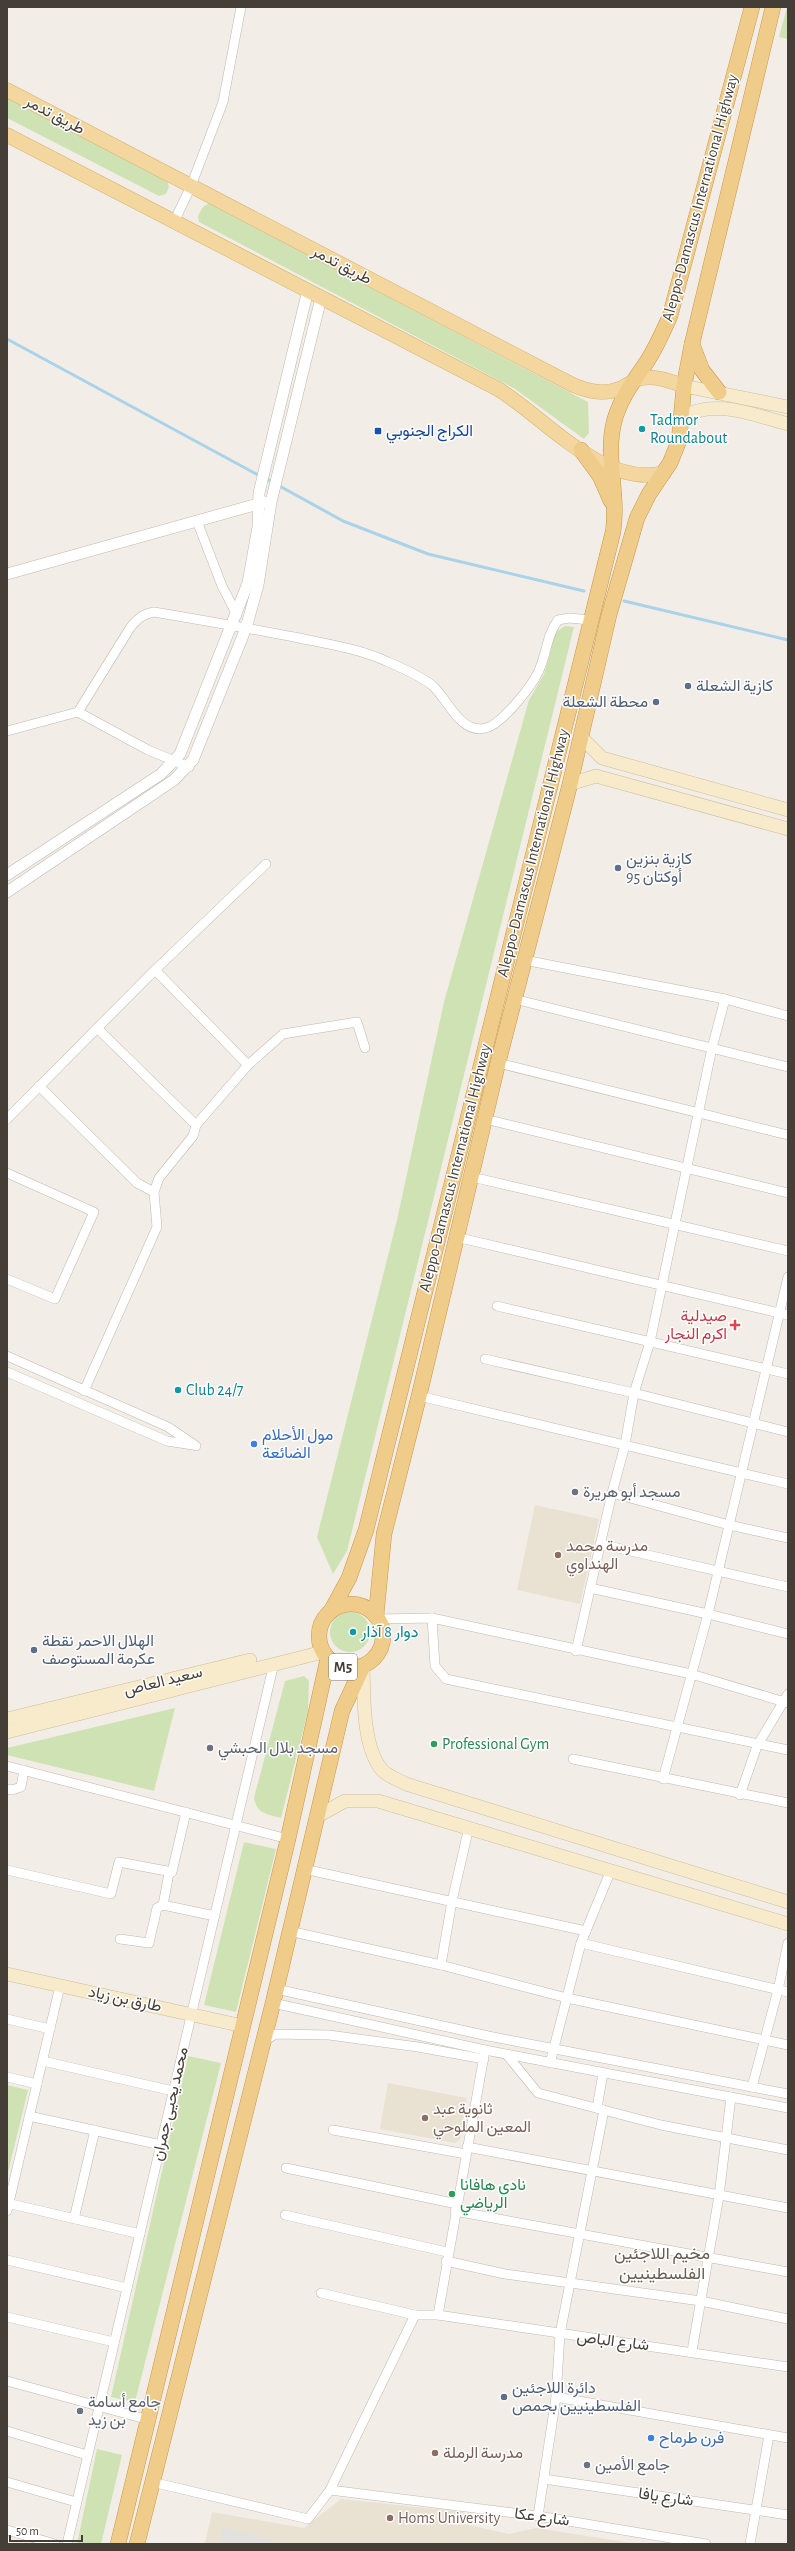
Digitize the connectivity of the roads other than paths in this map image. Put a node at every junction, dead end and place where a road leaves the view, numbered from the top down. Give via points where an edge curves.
1 (241, 7) edge
2 (752, 7) edge
3 (773, 7) edge
4 (7, 90) edge
5 (7, 135) edge
6 (192, 186) junction
7 (174, 222) junction
8 (308, 290) junction
9 (321, 298) junction
10 (692, 344) junction
11 (292, 359) junction
12 (304, 363) junction
13 (633, 381) junction
14 (684, 386) junction
15 (719, 392) junction
16 (788, 407) edge
17 (682, 417) junction
18 (788, 424) edge
19 (581, 450) junction
20 (612, 468) junction
21 (664, 473) junction
22 (271, 502) junction
23 (258, 503) junction
24 (615, 519) junction
25 (197, 522) junction
26 (7, 574) edge
27 (237, 615) junction
28 (590, 620) junction
29 (232, 625) junction
30 (246, 628) junction
31 (78, 712) junction
32 (7, 731) edge
33 (581, 737) junction
34 (175, 761) junction
35 (189, 767) junction
36 (570, 784) junction
37 (788, 810) edge
38 (788, 829) edge
39 (266, 864) dead end
40 (7, 875) edge
41 (7, 892) edge
42 (524, 960) junction
43 (155, 970) junction
44 (725, 999) junction
45 (514, 1000) junction
46 (788, 1016) edge
47 (97, 1028) junction
48 (365, 1048) dead end
49 (712, 1048) junction
50 (498, 1063) junction
51 (248, 1065) junction
52 (788, 1067) edge
53 (39, 1086) junction
54 (699, 1113) junction
55 (7, 1118) edge
56 (484, 1119) junction
57 (196, 1125) junction
58 (788, 1135) edge
59 (686, 1169) junction
60 (7, 1173) edge
61 (472, 1177) junction
62 (154, 1192) junction
63 (788, 1193) edge
64 (675, 1225) junction
65 (456, 1237) junction
66 (788, 1252) edge
67 (788, 1277) edge
68 (7, 1279) edge
69 (661, 1285) junction
70 (497, 1306) dead end
71 (784, 1314) edge
72 (650, 1342) junction
73 (7, 1356) edge
74 (485, 1359) dead end
75 (766, 1369) junction
76 (7, 1372) edge
77 (788, 1374) edge
78 (84, 1390) junction
79 (634, 1393) junction
80 (419, 1396) junction
81 (753, 1424) junction
82 (788, 1432) edge
83 (625, 1445) junction
84 (742, 1473) junction
85 (788, 1484) edge
86 (612, 1493) junction
87 (729, 1525) junction
88 (788, 1538) edge
89 (600, 1544) junction
90 (719, 1570) junction
91 (788, 1587) edge
92 (590, 1588) junction
93 (331, 1612) junction
94 (708, 1614) junction
95 (377, 1617) junction
96 (432, 1618) junction
97 (788, 1634) edge
98 (324, 1651) junction
99 (576, 1651) junction
100 (274, 1663) junction
101 (363, 1666) junction
102 (691, 1674) junction
103 (787, 1700) edge
104 (7, 1719) edge
105 (676, 1728) junction
106 (7, 1732) edge
107 (757, 1746) junction
108 (788, 1750) edge
109 (573, 1759) dead end
110 (7, 1766) edge
111 (24, 1770) junction
112 (663, 1779) junction
113 (7, 1789) edge
114 (740, 1795) junction
115 (788, 1803) edge
116 (186, 1812) junction
117 (316, 1817) junction
118 (236, 1824) junction
119 (469, 1827) junction
120 (288, 1839) junction
121 (304, 1869) junction
122 (7, 1870) edge
123 (611, 1870) junction
124 (169, 1873) junction
125 (452, 1901) junction
126 (788, 1902) edge
127 (163, 1905) junction
128 (215, 1916) junction
129 (788, 1924) edge
130 (288, 1931) junction
131 (586, 1931) junction
132 (120, 1939) dead end
133 (581, 1943) junction
134 (788, 1943) edge
135 (441, 1965) junction
136 (7, 1974) edge
137 (60, 1986) junction
138 (778, 1990) junction
139 (788, 1992) edge
140 (274, 1996) junction
141 (566, 1998) junction
142 (192, 2014) junction
143 (7, 2019) edge
144 (243, 2026) junction
145 (50, 2029) junction
146 (765, 2040) junction
147 (263, 2042) junction
148 (788, 2045) edge
149 (554, 2048) junction
150 (484, 2055) junction
151 (507, 2055) junction
152 (42, 2061) junction
153 (550, 2063) junction
154 (603, 2073) junction
155 (7, 2077) edge
156 (37, 2084) junction
157 (752, 2087) junction
158 (174, 2091) junction
159 (788, 2094) edge
160 (731, 2097) junction
161 (788, 2108) edge
162 (601, 2109) junction
163 (29, 2116) junction
164 (95, 2130) junction
165 (333, 2130) dead end
166 (726, 2138) junction
167 (161, 2145) junction
168 (788, 2150) edge
169 (466, 2151) junction
170 (286, 2168) dead end
171 (590, 2171) junction
172 (719, 2196) junction
173 (8, 2206) edge
174 (456, 2208) junction
175 (788, 2208) edge
176 (285, 2215) dead end
177 (74, 2219) junction
178 (140, 2234) junction
179 (580, 2235) junction
180 (447, 2257) junction
181 (708, 2259) junction
182 (7, 2260) edge
183 (788, 2272) edge
184 (571, 2284) junction
185 (127, 2288) junction
186 (321, 2293) dead end
187 (701, 2301) junction
188 (415, 2315) junction
189 (438, 2315) junction
190 (7, 2317) edge
191 (788, 2319) edge
192 (560, 2334) junction
193 (114, 2342) junction
194 (692, 2352) junction
195 (788, 2367) edge
196 (7, 2381) edge
197 (556, 2398) junction
198 (99, 2405) junction
199 (149, 2420) junction
200 (7, 2431) edge
201 (769, 2435) junction
202 (788, 2438) edge
203 (88, 2455) junction
204 (544, 2479) junction
205 (7, 2482) edge
206 (152, 2482) junction
207 (330, 2490) junction
208 (76, 2502) junction
209 (755, 2510) junction
210 (788, 2515) edge
211 (538, 2516) junction
212 (7, 2530) edge
213 (55, 2544) edge
214 (66, 2544) edge
215 (118, 2544) edge
216 (137, 2544) edge
217 (706, 2544) edge
218 (750, 2544) edge

1 - 6 street via 223,102
2 - 13 highway, Aleppo-Damascus International Highway via 670,316 654,350
3 - 10 highway, Aleppo-Damascus International Highway
4 - 6 main road, طريق تدمر
5 - 7 main road
6 - 7 street
6 - 13 main road, طريق تدمر via 573,386 588,391 605,392
7 - 8 main road
8 - 9 main road
8 - 11 street
9 - 12 street
9 - 19 main road via 498,389 530,410
10 - 14 highway, Aleppo-Damascus International Highway
10 - 15 highway via 702,370
11 - 12 street
11 - 23 street
12 - 22 street
13 - 14 main road, طريق تدمر via 656,378
13 - 20 highway, Aleppo-Damascus International Highway via 614,422
14 - 15 main road
14 - 17 highway, Aleppo-Damascus International Highway
15 - 16 main road
17 - 18 main road via 697,410 717,407
17 - 21 highway, Aleppo-Damascus International Highway via 679,441
19 - 20 main road
19 - 24 highway via 605,485
20 - 21 main road via 638,475
20 - 24 highway, Aleppo-Damascus International Highway via 616,493
21 - 33 highway, Aleppo-Damascus International Highway via 649,494 635,524 609,615
22 - 23 street
22 - 30 street via 258,585
23 - 25 street
23 - 27 street via 256,545 248,583
24 - 28 highway, Aleppo-Damascus International Highway
25 - 26 street
25 - 27 street via 222,586
27 - 29 street
28 - 30 street via 558,620 550,631 540,669 525,692 502,717 487,728 475,729 463,723 432,686 372,655 345,647
28 - 93 highway, Aleppo-Damascus International Highway via 366,1530 349,1578
29 - 30 street
29 - 31 street via 154,612 138,619
29 - 34 street
30 - 35 street
31 - 32 street
31 - 34 street via 148,750
33 - 36 highway, Aleppo-Damascus International Highway
33 - 37 main road via 602,758
34 - 35 street
34 - 40 street via 161,774
35 - 41 street via 174,780
36 - 38 main road via 596,776
36 - 42 highway, Aleppo-Damascus International Highway
39 - 43 street
42 - 44 street
42 - 45 highway, Aleppo-Damascus International Highway
43 - 47 street
43 - 51 street
44 - 46 street
44 - 49 street
45 - 49 street
45 - 50 highway, Aleppo-Damascus International Highway
47 - 53 street
47 - 57 street
48 - 51 street via 357,1022 282,1034
49 - 52 street
49 - 54 street
50 - 54 street
50 - 56 highway, Aleppo-Damascus International Highway
51 - 57 street
53 - 55 street
53 - 62 street via 137,1183
54 - 58 street
54 - 59 street
56 - 59 street
56 - 61 highway, Aleppo-Damascus International Highway
57 - 62 street via 193,1136 159,1178
59 - 63 street
59 - 64 street
60 - 68 street via 94,1212 55,1299
61 - 64 street
61 - 65 highway, Aleppo-Damascus International Highway
62 - 78 street via 157,1227
64 - 66 street
64 - 69 street
65 - 69 street
65 - 80 highway, Aleppo-Damascus International Highway
67 - 71 street
69 - 71 street
69 - 72 street
70 - 72 street
71 - 75 street
72 - 75 street
72 - 79 street
73 - 78 street
74 - 79 street
75 - 77 street
75 - 81 street
76 - 78 street via 167,1440 196,1446 168,1427
79 - 81 street
79 - 83 street
80 - 83 street
80 - 95 highway, Aleppo-Damascus International Highway via 384,1534
81 - 82 street
81 - 84 street
83 - 84 street
83 - 86 street
84 - 85 street
84 - 87 street
86 - 87 street
86 - 89 street
87 - 88 street
87 - 90 street
89 - 90 street
89 - 92 street
90 - 91 street
90 - 94 street
92 - 94 street
92 - 99 street
93 - 95 highway via 349,1604 359,1605
93 - 98 highway, M5 via 322,1622 319,1632
94 - 97 street
94 - 102 street
95 - 96 street
95 - 101 highway, M5 via 383,1637 380,1651 373,1660
96 - 99 street
96 - 105 street via 435,1666 446,1679
98 - 100 main road
98 - 101 highway, M5 via 344,1667
98 - 104 main road, سعيد العاص
98 - 120 highway
99 - 102 street
100 - 106 main road
100 - 118 street, محمد يحيى جمران
101 - 117 highway via 342,1711
101 - 126 main road via 365,1715 371,1750 383,1771 406,1784
102 - 103 street
102 - 105 street
103 - 107 street
105 - 107 street
105 - 112 street
107 - 108 street
107 - 114 street
109 - 112 street
110 - 111 street
111 - 113 street via 21,1787
111 - 116 street
112 - 114 street
114 - 115 street
116 - 118 street
116 - 124 street via 174,1869
117 - 119 main road via 345,1801 378,1801
117 - 121 highway
118 - 120 street
118 - 128 street, محمد يحيى جمران
119 - 123 main road
119 - 125 street
120 - 144 highway
121 - 125 street
121 - 130 highway
122 - 124 street via 107,1894 112,1891 119,1862
123 - 129 main road
123 - 131 street
124 - 127 street
125 - 131 street
125 - 135 street
127 - 128 street
127 - 132 street via 157,1908 149,1943
128 - 142 street, محمد يحيى جمران
130 - 135 street
130 - 140 highway
131 - 133 street
133 - 138 street
133 - 141 street
134 - 138 street
135 - 141 street
136 - 137 main road, طارق بن زياد
137 - 142 main road, طارق بن زياد
137 - 145 street
138 - 139 street
138 - 146 street
140 - 147 highway
140 - 149 street
140 - 150 street
141 - 146 street
141 - 149 street
142 - 144 main road, طارق بن زياد
142 - 158 street, محمد يحيى جمران
143 - 145 street
144 - 199 highway
145 - 152 street
146 - 148 street
146 - 157 street
147 - 150 street via 275,2034 329,2035
147 - 206 highway
149 - 153 street
149 - 157 street
150 - 151 street
150 - 169 street
151 - 153 street
151 - 162 street via 538,2093
152 - 156 street
152 - 158 street
153 - 154 street
154 - 160 street
154 - 162 street
155 - 156 street
156 - 163 street
157 - 159 street
158 - 167 street, محمد يحيى جمران
160 - 161 street
160 - 166 street
162 - 166 street via 661,2125
162 - 171 street
163 - 164 street
163 - 173 street
164 - 167 street
164 - 177 street
165 - 169 street
166 - 168 street
166 - 172 street
167 - 178 street, محمد يحيى جمران
169 - 171 street
169 - 174 street
170 - 174 street
171 - 172 street
171 - 179 street
172 - 175 street
172 - 181 street
173 - 177 street
174 - 179 street
174 - 180 street
176 - 180 street
177 - 178 street
178 - 185 street, محمد يحيى جمران
179 - 181 street
179 - 184 street
180 - 184 street via 505,2274
180 - 189 street
181 - 183 street
181 - 187 street
182 - 185 street
184 - 187 street
184 - 192 street
185 - 193 street, محمد يحيى جمران
186 - 188 street, شارع الباص
187 - 191 street
187 - 194 street
188 - 189 street, شارع الباص
188 - 207 street
189 - 192 street, شارع الباص
190 - 193 street
192 - 194 street, شارع الباص
192 - 197 street
193 - 198 street, محمد يحيى جمران
194 - 195 street, شارع الباص
196 - 198 street
197 - 201 street
197 - 204 street
198 - 199 street
198 - 203 street, محمد يحيى جمران
199 - 215 highway
200 - 203 street
201 - 202 street
201 - 209 street
203 - 208 street, محمد يحيى جمران
204 - 209 street, شارع يافا
204 - 211 street
205 - 208 street
206 - 207 street via 308,2519
206 - 216 highway
207 - 211 street, شارع عكا
208 - 214 street, محمد يحيى جمران
209 - 210 street, شارع يافا
209 - 218 street
211 - 217 street, شارع عكا
212 - 213 street

